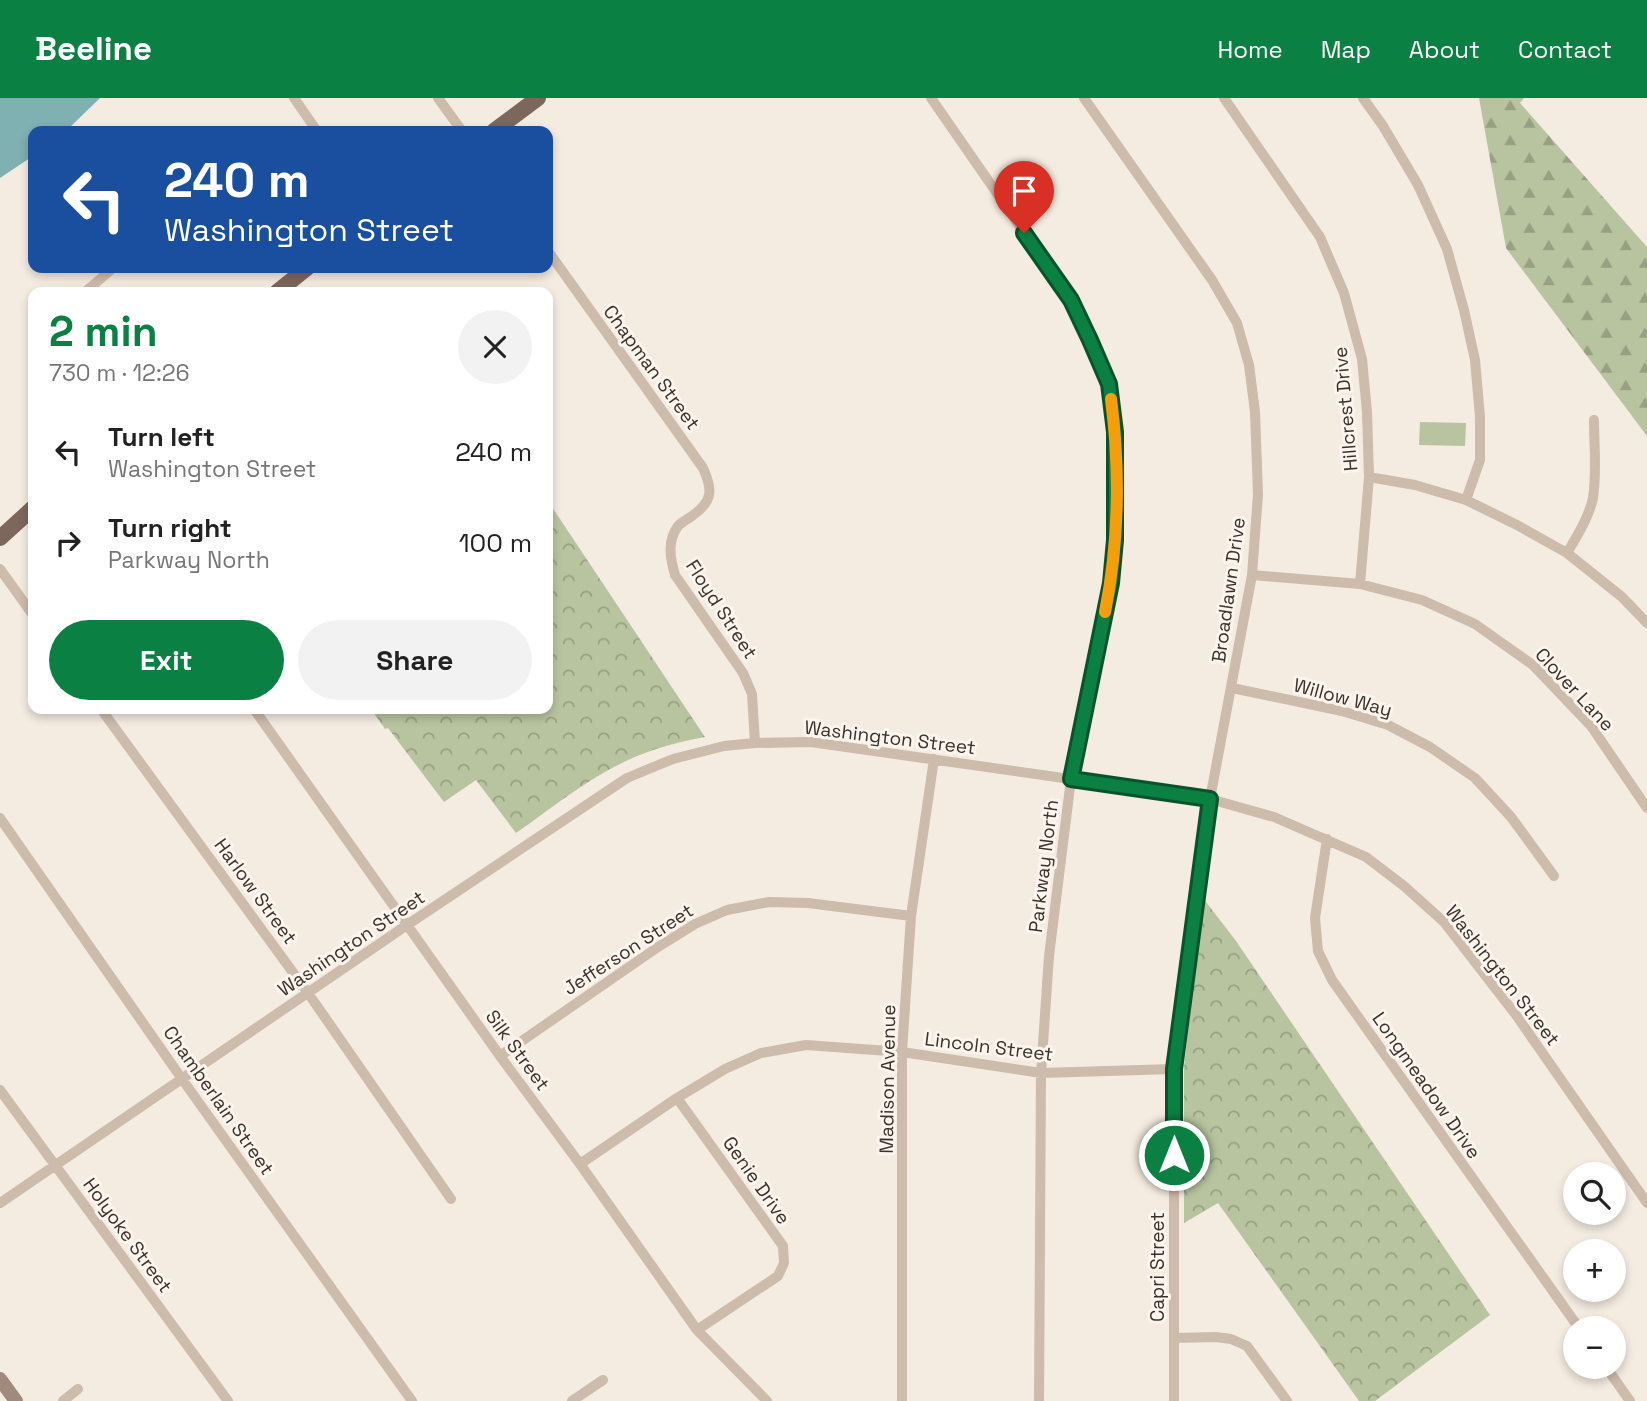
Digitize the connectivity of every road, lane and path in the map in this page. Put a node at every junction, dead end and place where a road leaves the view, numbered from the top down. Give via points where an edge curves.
1 (295, 98) edge
2 (438, 98) edge
3 (538, 98) edge
4 (931, 98) edge
5 (1084, 98) edge
6 (1224, 98) edge
7 (1363, 98) edge
8 (314, 126) edge
9 (458, 126) edge
10 (501, 126) edge
11 (553, 258) edge
12 (107, 273) edge
13 (301, 273) edge
14 (91, 287) edge
15 (283, 287) edge
16 (1594, 420) dead end
17 (1369, 477) junction
18 (1466, 500) junction
19 (704, 508) joint
20 (28, 513) edge
21 (0, 538) edge
22 (1567, 553) junction
23 (0, 569) edge
24 (1252, 575) junction
25 (1360, 584) junction
26 (28, 608) edge
27 (1647, 623) edge
28 (1232, 688) junction
29 (106, 714) edge
30 (258, 714) edge
31 (755, 743) junction
32 (934, 759) junction
33 (1071, 779) junction
34 (1210, 799) junction
35 (1647, 808) edge
36 (0, 818) edge
37 (1327, 839) junction
38 (1553, 876) dead end
39 (911, 916) junction
40 (407, 925) junction
41 (308, 993) junction
42 (902, 1052) junction
43 (500, 1056) junction
44 (1174, 1069) junction
45 (1041, 1073) junction
46 (182, 1079) junction
47 (0, 1090) edge
48 (677, 1098) junction
49 (580, 1164) junction
50 (55, 1166) junction
51 (451, 1199) dead end
52 (0, 1203) edge
53 (1647, 1203) edge
54 (1570, 1316) edge
55 (697, 1330) junction
56 (1174, 1338) junction
57 (1614, 1379) edge
58 (603, 1380) dead end
59 (2, 1386) edge
60 (78, 1389) dead end
61 (16, 1401) edge
62 (63, 1401) edge
63 (228, 1401) edge
64 (412, 1401) edge
65 (572, 1401) edge
66 (767, 1401) edge
67 (902, 1401) edge
68 (1039, 1401) edge
69 (1174, 1401) edge
70 (1287, 1401) edge
71 (1630, 1401) edge

1 - 8 street
2 - 9 street
3 - 10 main road
4 - 33 street, Parkway North via 1071,300 1109,384 1115,432 1111,583
5 - 24 street, Broadlawn Drive via 1212,280 1237,323 1255,412 1258,494
6 - 17 street, Hillcrest Drive via 1320,237 1344,293 1362,359
7 - 18 street via 1418,185 1447,249 1464,310 1480,417 1480,460
11 - 19 street, Chapman Street via 703,468 710,483
12 - 14 street
13 - 15 main road
16 - 22 street via 1592,498
17 - 18 street
17 - 25 street, Hillcrest Drive
18 - 22 street
19 - 31 street, Floyd Street via 679,525 671,539 670,557 675,575 743,673 751,694
20 - 21 main road
22 - 27 street
23 - 26 street
24 - 25 street, Clover Lane
24 - 28 street, Broadlawn Drive
25 - 35 street, Clover Lane via 1422,600 1475,624 1533,665 1591,726
28 - 34 street, Broadlawn Drive
28 - 38 street, Willow Way via 1342,711 1388,725 1430,747 1475,778 1511,817
29 - 41 street, Harlow Street
30 - 40 street, Silk Street
31 - 32 street, Washington Street via 811,742
31 - 40 street, Washington Street via 673,759 627,778
32 - 33 street, Washington Street
32 - 39 street, Madison Avenue
33 - 34 street, Washington Street
33 - 45 street, Parkway North via 1049,956
34 - 37 street, Washington Street via 1274,817
34 - 44 street, Capri Street
36 - 46 street, Chamberlain Street
37 - 53 street, Washington Street via 1366,856 1444,922 1516,1014
37 - 54 street, Longmeadow Drive via 1315,918 1318,951 1332,980
39 - 42 street, Madison Avenue
39 - 43 street, Jefferson Street via 808,903 769,902 727,910 658,947
40 - 41 street, Washington Street
40 - 43 street, Silk Street
41 - 46 street, Washington Street
41 - 51 street, Harlow Street
42 - 45 street, Lincoln Street
42 - 48 street, Lincoln Street via 806,1045 761,1053
42 - 67 street, Madison Avenue
43 - 49 street, Silk Street
44 - 45 street, Lincoln Street
44 - 56 street, Capri Street
45 - 68 street, Parkway North
46 - 50 street, Washington Street
46 - 64 street, Chamberlain Street
47 - 50 street, Holyoke Street
48 - 49 street, Lincoln Street
48 - 55 street, Genie Drive via 783,1246 784,1263 778,1276
49 - 55 street, Silk Street
50 - 52 street, Washington Street
50 - 63 street, Holyoke Street
55 - 66 street, Silk Street
56 - 69 street, Capri Street
56 - 70 street via 1216,1337 1247,1346
57 - 71 street
58 - 65 street
59 - 61 main road
60 - 62 street

